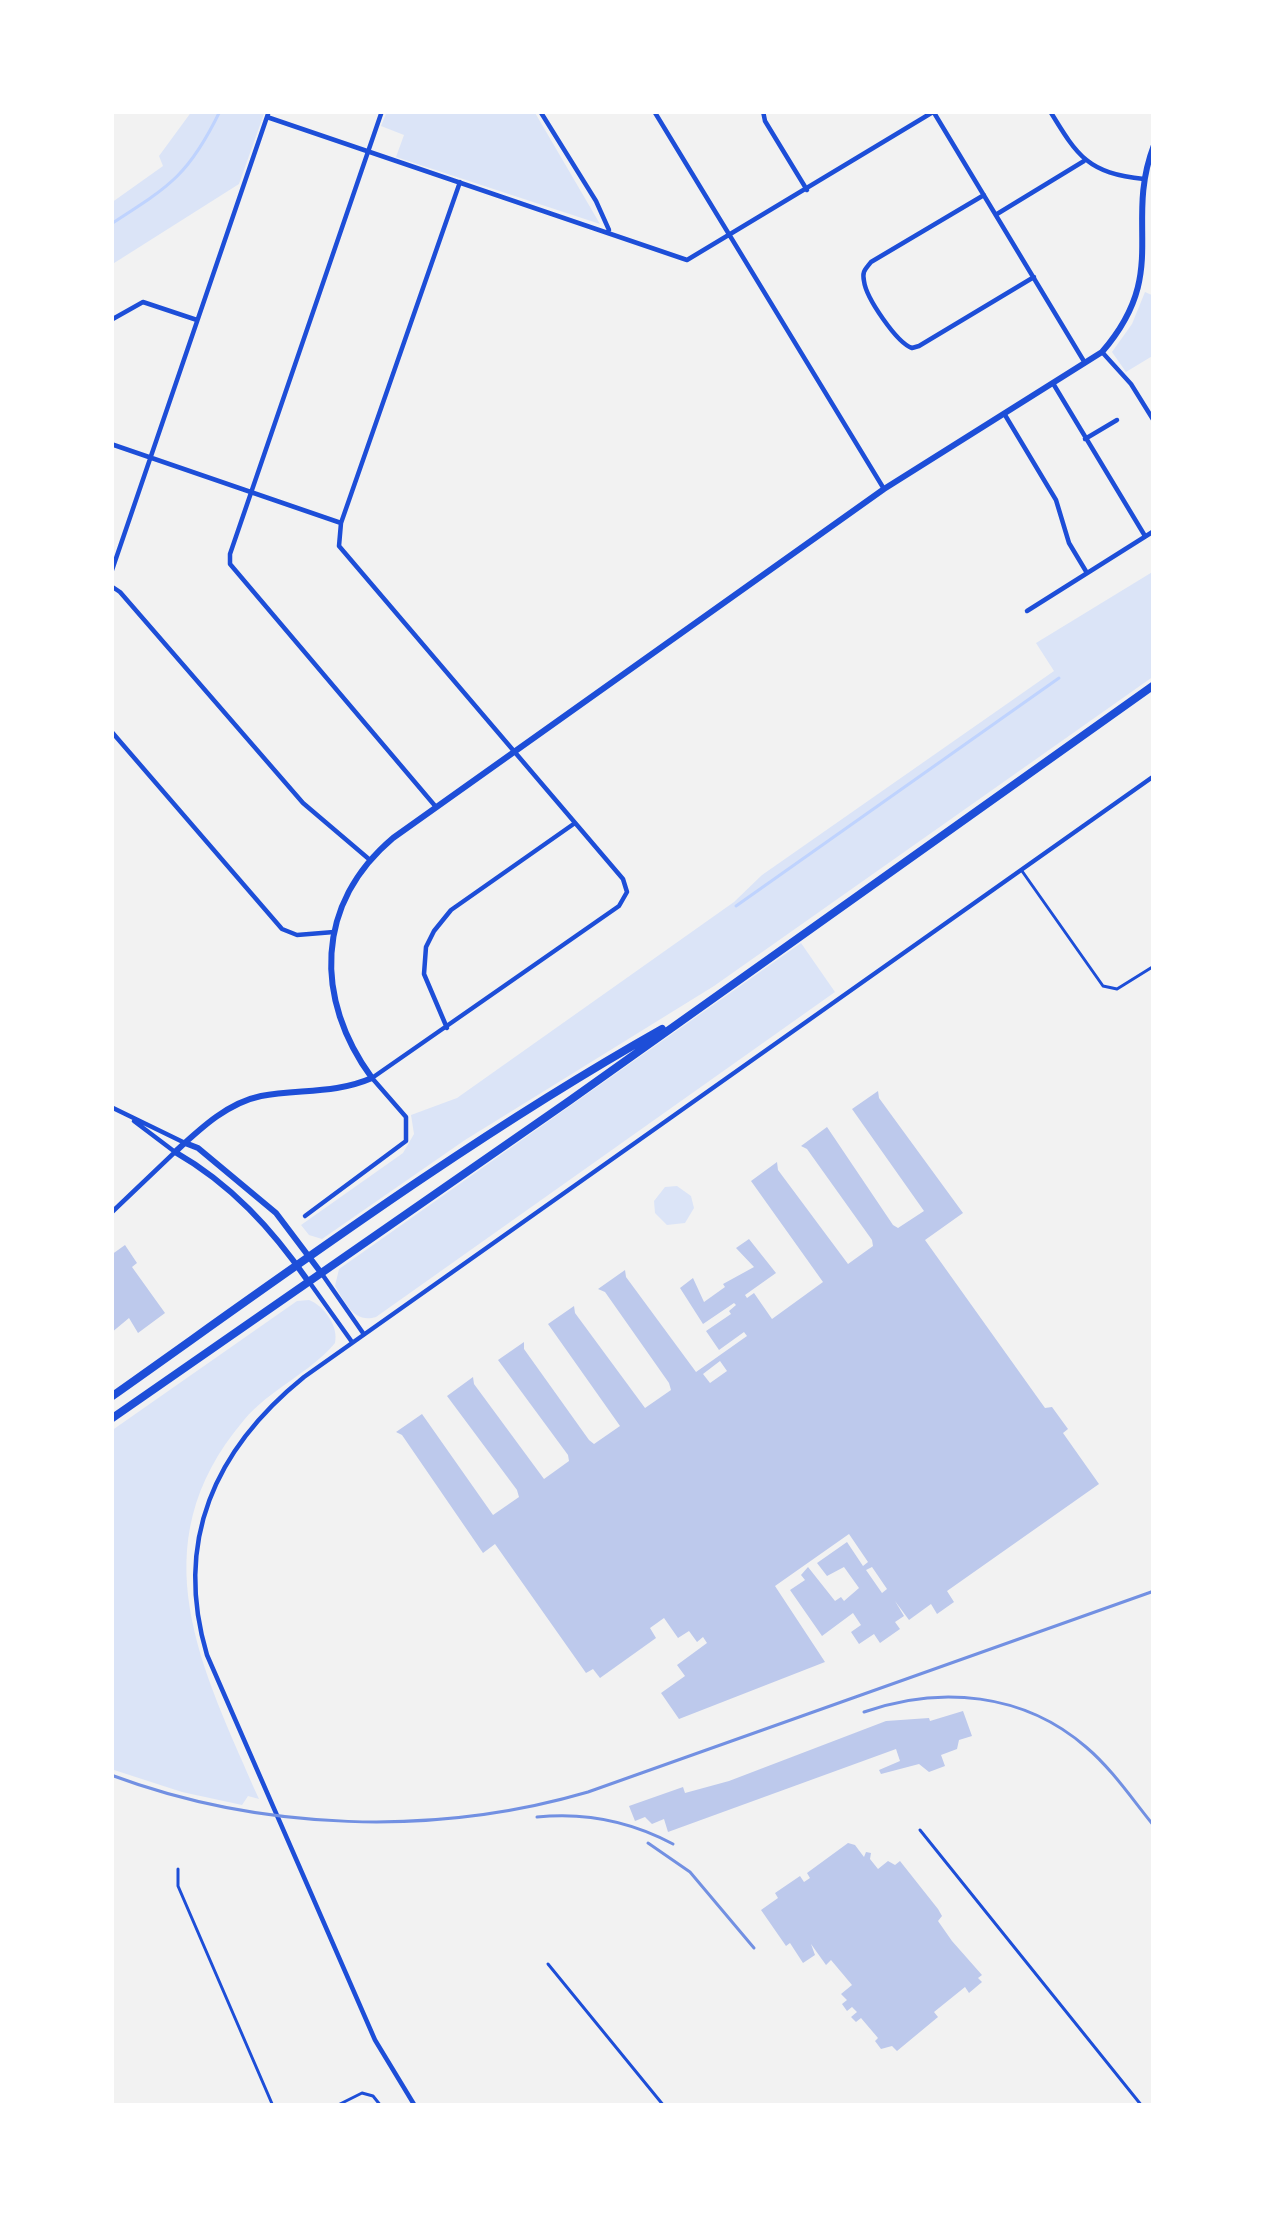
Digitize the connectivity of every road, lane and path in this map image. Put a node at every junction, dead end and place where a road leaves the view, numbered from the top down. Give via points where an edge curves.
1 (382, 111) edge
2 (540, 111) edge
3 (654, 111) edge
4 (763, 111) edge
5 (933, 111) edge
6 (1050, 111) edge
7 (268, 114) edge
8 (1154, 145) edge
9 (368, 152) junction
10 (1084, 161) junction
11 (1144, 179) junction
12 (460, 182) junction
13 (807, 190) junction
14 (984, 195) junction
15 (996, 215) junction
16 (609, 233) junction
17 (731, 236) junction
18 (1034, 277) junction
19 (111, 320) edge
20 (197, 320) junction
21 (1102, 352) junction
22 (1087, 365) junction
23 (1054, 385) junction
24 (1005, 415) junction
25 (1117, 420) dead end
26 (1154, 421) edge
27 (1085, 440) junction
28 (111, 444) edge
29 (150, 458) junction
30 (884, 489) junction
31 (251, 492) junction
32 (341, 524) junction
33 (1154, 531) edge
34 (1145, 536) junction
35 (111, 573) edge
36 (1088, 573) junction
37 (111, 586) edge
38 (1028, 610) dead end
39 (1154, 685) edge
40 (111, 731) edge
41 (514, 752) junction
42 (1154, 776) edge
43 (436, 807) junction
44 (575, 823) junction
45 (370, 860) junction
46 (1022, 869) junction
47 (334, 932) junction
48 (1154, 966) edge
49 (694, 1010) junction
50 (446, 1028) junction
51 (373, 1078) junction
52 (111, 1107) edge
53 (134, 1120) junction
54 (185, 1143) junction
55 (176, 1152) junction
56 (111, 1213) edge
57 (305, 1216) dead end
58 (309, 1255) junction
59 (296, 1264) junction
60 (322, 1274) junction
61 (309, 1282) junction
62 (364, 1334) junction
63 (352, 1342) junction
64 (111, 1397) edge
65 (111, 1419) edge
66 (920, 1831) dead end
67 (178, 1869) dead end
68 (548, 1964) dead end
69 (273, 2106) edge
70 (336, 2106) edge
71 (381, 2106) edge
72 (415, 2106) edge
73 (664, 2106) edge
74 (1142, 2106) edge

1 - 9 street
2 - 16 street
3 - 17 street
4 - 13 street
5 - 13 street
5 - 14 street
6 - 10 street
7 - 9 street
7 - 20 street
8 - 11 street
9 - 12 street
9 - 31 street
10 - 11 street
10 - 15 street
11 - 21 street via 1140,290
12 - 16 street
12 - 32 street
13 - 17 street
14 - 15 street
14 - 18 street via 871,262 862,277 899,343 912,349
15 - 18 street
16 - 17 street via 688,260
17 - 30 street
18 - 22 street
19 - 20 street via 143,302
20 - 29 street
21 - 22 street
21 - 26 street
22 - 23 street
23 - 24 street
23 - 27 street
24 - 30 street
24 - 36 street
25 - 27 street
27 - 34 street
28 - 29 street
29 - 31 street
29 - 35 street
30 - 41 street
31 - 32 street
31 - 43 street via 231,568
32 - 41 street via 342,551
33 - 34 street
34 - 36 street
36 - 38 street
37 - 45 street via 303,803
39 - 49 main road
40 - 47 street via 282,929
41 - 43 street
41 - 44 street
42 - 46 street
43 - 45 street
44 - 50 street via 434,931 424,974
44 - 50 street via 623,879 619,906
45 - 47 street
46 - 48 lane via 1103,986 1118,989
46 - 62 street
47 - 51 street via 335,1007
49 - 58 main road via 564,1084
49 - 60 main road
50 - 51 street
51 - 54 street via 248,1100
51 - 57 street via 406,1117 406,1141
52 - 53 street
53 - 54 street
53 - 55 street
54 - 55 street
54 - 58 street via 276,1213
55 - 56 street
55 - 59 street via 253,1211
58 - 59 main road
58 - 60 street
59 - 61 street
59 - 64 main road
60 - 61 main road
60 - 62 street
61 - 63 street
61 - 65 main road
62 - 63 street
63 - 72 street via 247,1430 215,1484 198,1542 196,1595 203,1641 267,1794 375,2040
66 - 74 lane
67 - 69 lane via 178,1886
68 - 73 lane
70 - 71 lane via 362,2093

